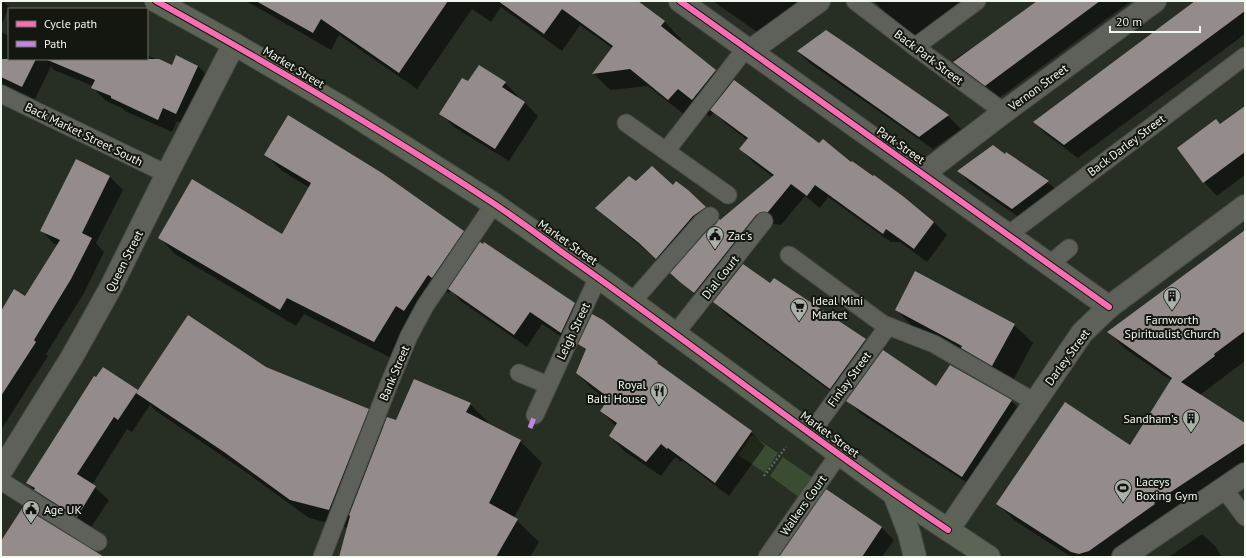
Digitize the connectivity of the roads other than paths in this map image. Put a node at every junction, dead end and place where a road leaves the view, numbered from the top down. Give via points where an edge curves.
1 (156, 1) edge
2 (680, 1) edge
3 (819, 1) edge
4 (855, 1) edge
5 (977, 1) edge
6 (1155, 1) edge
7 (234, 44) junction
8 (915, 47) junction
9 (748, 50) junction
10 (1245, 56) edge
11 (1, 94) edge
12 (1004, 112) junction
13 (626, 122) dead end
14 (666, 151) junction
15 (167, 174) junction
16 (923, 174) junction
17 (728, 195) dead end
18 (494, 204) junction
19 (1245, 206) edge
20 (710, 216) dead end
21 (764, 221) dead end
22 (1008, 235) junction
23 (1069, 248) dead end
24 (789, 255) dead end
25 (1050, 264) junction
26 (598, 277) junction
27 (632, 302) junction
28 (1109, 307) junction
29 (888, 326) junction
30 (675, 334) junction
31 (519, 373) dead end
32 (548, 385) junction
33 (1035, 402) junction
34 (535, 415) dead end
35 (810, 433) junction
36 (839, 454) junction
37 (1, 471) edge
38 (1245, 474) edge
39 (1, 482) edge
40 (1224, 489) junction
41 (894, 494) junction
42 (1245, 517) edge
43 (948, 530) junction
44 (98, 542) dead end
45 (322, 557) edge
46 (766, 557) edge
47 (915, 557) edge
48 (989, 557) edge
49 (1123, 557) edge

1 - 7 main road, Market Street
2 - 9 street, Park Street
3 - 9 street
4 - 8 lane, Back Park Street
5 - 8 lane
6 - 12 street, Vernon Street
7 - 15 street, Queen Street
7 - 18 main road, Market Street via 343,108
8 - 12 lane, Back Park Street
9 - 14 lane
9 - 16 street, Park Street
10 - 22 lane, Back Darley Street
11 - 15 lane, Back Market Street South
12 - 16 street, Vernon Street
13 - 14 lane
14 - 17 lane
15 - 37 street, Queen Street via 86,332
16 - 22 street, Park Street
18 - 26 main road, Market Street
18 - 45 lane, Bank Street via 425,306 409,336
19 - 28 street, Darley Street
20 - 27 lane
21 - 30 lane, Dial Court
22 - 25 street, Park Street
23 - 25 lane
24 - 29 lane
25 - 28 street, Park Street
26 - 27 main road, Market Street
26 - 32 lane, Leigh Street
27 - 30 main road, Market Street
28 - 33 street, Darley Street via 1082,333
29 - 33 lane via 934,344
29 - 35 lane, Finlay Street
30 - 35 main road, Market Street
31 - 32 lane
32 - 34 lane, Leigh Street
33 - 43 street, Darley Street
35 - 36 main road, Market Street
36 - 41 main road, Market Street
36 - 46 lane, Walkers Court
38 - 40 street
39 - 44 lane
40 - 42 lane
40 - 49 street
41 - 43 main road, Market Street
41 - 47 street
43 - 48 main road, Market Street

